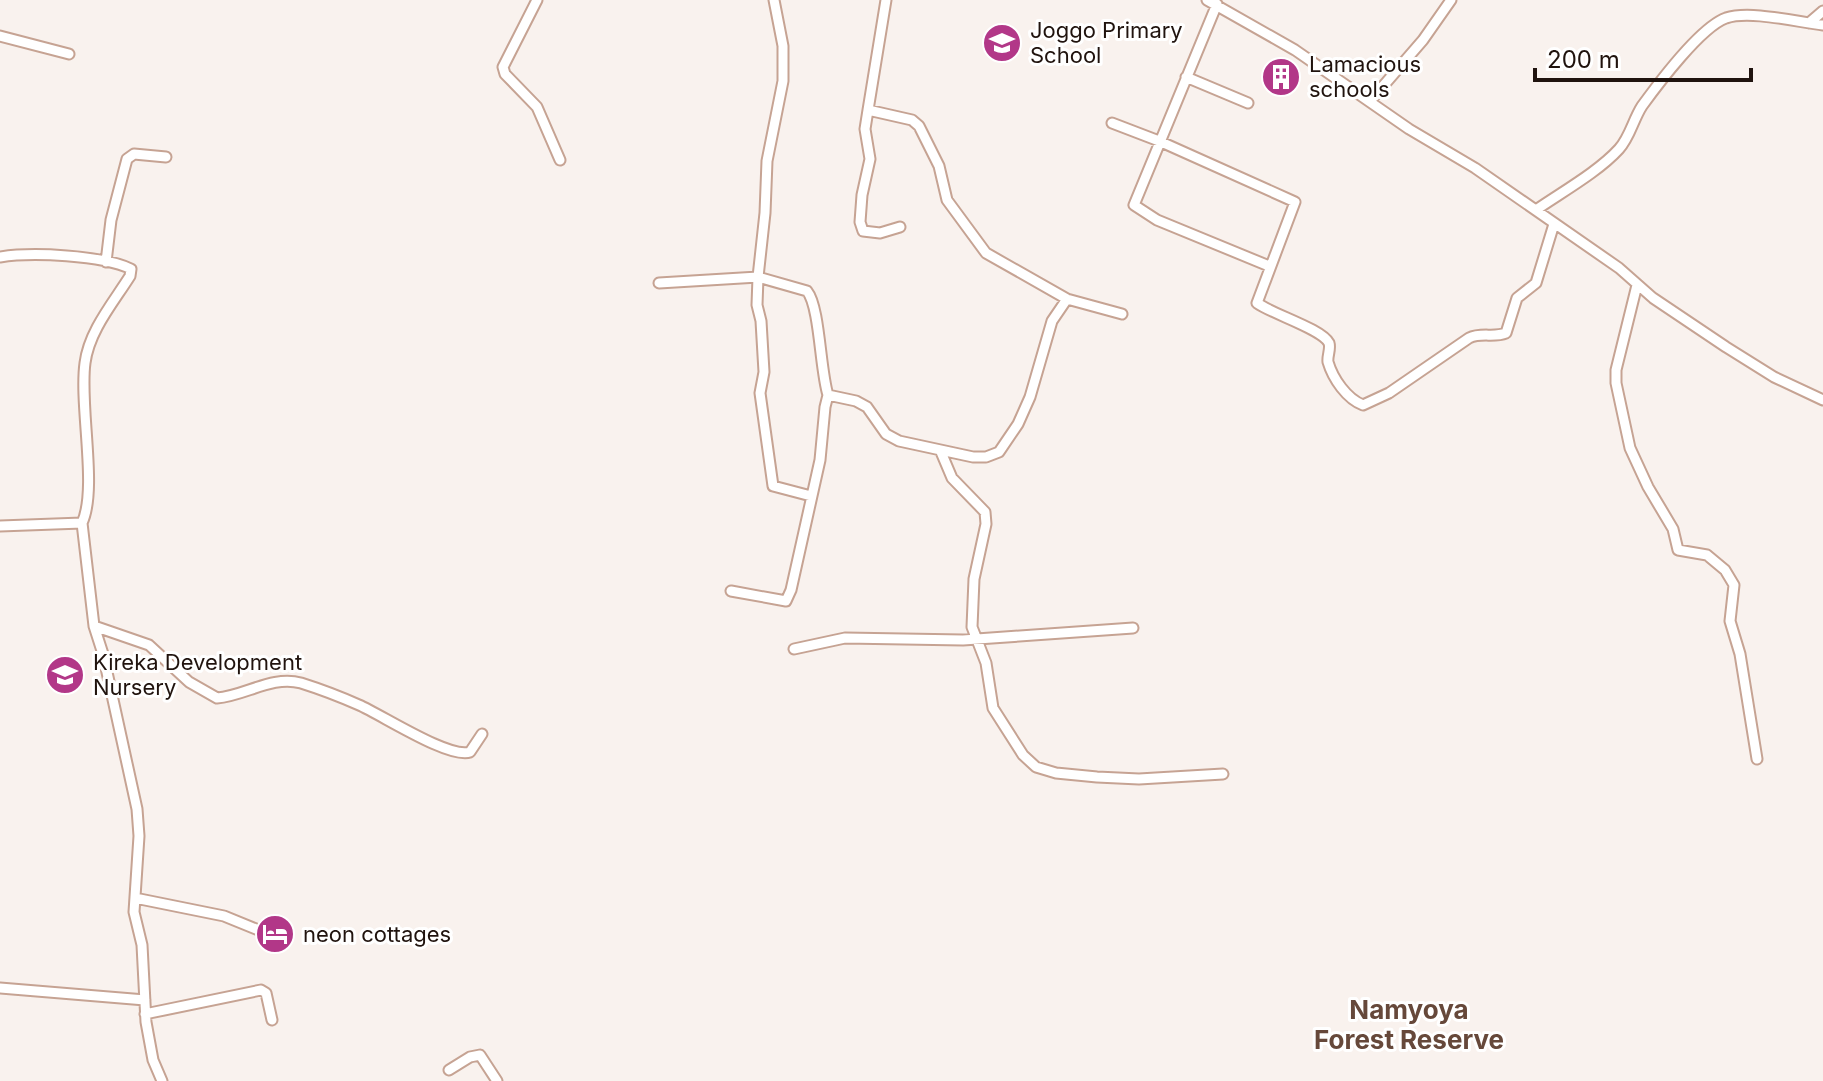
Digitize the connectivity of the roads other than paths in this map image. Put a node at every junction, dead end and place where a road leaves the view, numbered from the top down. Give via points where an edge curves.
1 (537, 0) edge
2 (774, 0) edge
3 (886, 0) edge
4 (1451, 0) edge
5 (1212, 2) edge
6 (1823, 11) edge
7 (1809, 23) junction
8 (1823, 25) edge
9 (0, 36) edge
10 (69, 54) dead end
11 (1186, 77) junction
12 (1371, 100) junction
13 (1248, 103) dead end
14 (868, 110) junction
15 (1112, 123) dead end
16 (1159, 141) junction
17 (166, 157) dead end
18 (560, 160) dead end
19 (1536, 210) junction
20 (1554, 224) junction
21 (900, 227) dead end
22 (0, 257) edge
23 (106, 262) junction
24 (1269, 266) junction
25 (758, 277) junction
26 (659, 283) dead end
27 (1637, 285) junction
28 (1067, 299) junction
29 (1122, 314) dead end
30 (828, 395) junction
31 (1823, 400) edge
32 (941, 452) junction
33 (811, 496) junction
34 (82, 523) junction
35 (0, 526) edge
36 (731, 591) dead end
37 (94, 626) junction
38 (1133, 628) dead end
39 (975, 638) junction
40 (794, 649) dead end
41 (482, 734) dead end
42 (1757, 759) dead end
43 (1223, 774) dead end
44 (135, 898) junction
45 (256, 929) dead end
46 (0, 988) edge
47 (145, 1000) junction
48 (145, 1014) junction
49 (272, 1020) dead end
50 (449, 1070) dead end
51 (162, 1081) edge
52 (497, 1081) edge

1 - 18 street via 503,67 537,107
2 - 25 street via 783,81 767,161
3 - 14 street
4 - 12 street
5 - 11 street
5 - 12 street
6 - 7 street
7 - 8 street
7 - 19 street via 1725,18 1685,52 1650,95 1621,148
9 - 10 street
11 - 13 street
11 - 16 street
12 - 19 street
14 - 21 street via 870,159 860,222 863,231
14 - 28 street via 919,126 939,166 947,200 986,253
15 - 16 street
16 - 24 street via 1134,205 1157,220
16 - 24 street via 1295,202
17 - 23 street via 134,154 127,159
19 - 20 street
20 - 24 street via 1536,283 1517,298 1506,333 1474,335 1363,405 1345,393 1328,363 1330,346 1325,340 1257,303
20 - 27 street
22 - 23 street via 44,254
23 - 34 street via 131,273 91,340 85,363 87,476
25 - 26 street
25 - 30 street via 811,295
25 - 33 street via 764,372 760,393 773,486
27 - 31 street via 1750,362
27 - 42 street via 1616,370 1624,431 1673,529 1678,550 1707,555 1734,585 1730,621
28 - 29 street
28 - 32 street via 1052,321 1018,424 999,452 973,457
30 - 32 street via 867,407 886,434 899,441
30 - 33 street
32 - 39 street via 952,478 985,512 974,579
33 - 36 street via 786,601
34 - 35 street
34 - 37 street
37 - 41 street via 149,645 189,682 217,698 287,681 361,706 456,754 470,752
37 - 44 street via 137,809
38 - 39 street
39 - 40 street via 845,638
39 - 43 street via 986,663 993,708 1036,767 1139,779
44 - 45 street via 224,916
44 - 47 street
46 - 47 street
47 - 48 street
48 - 49 street via 261,990
48 - 51 street
50 - 52 street via 480,1055

